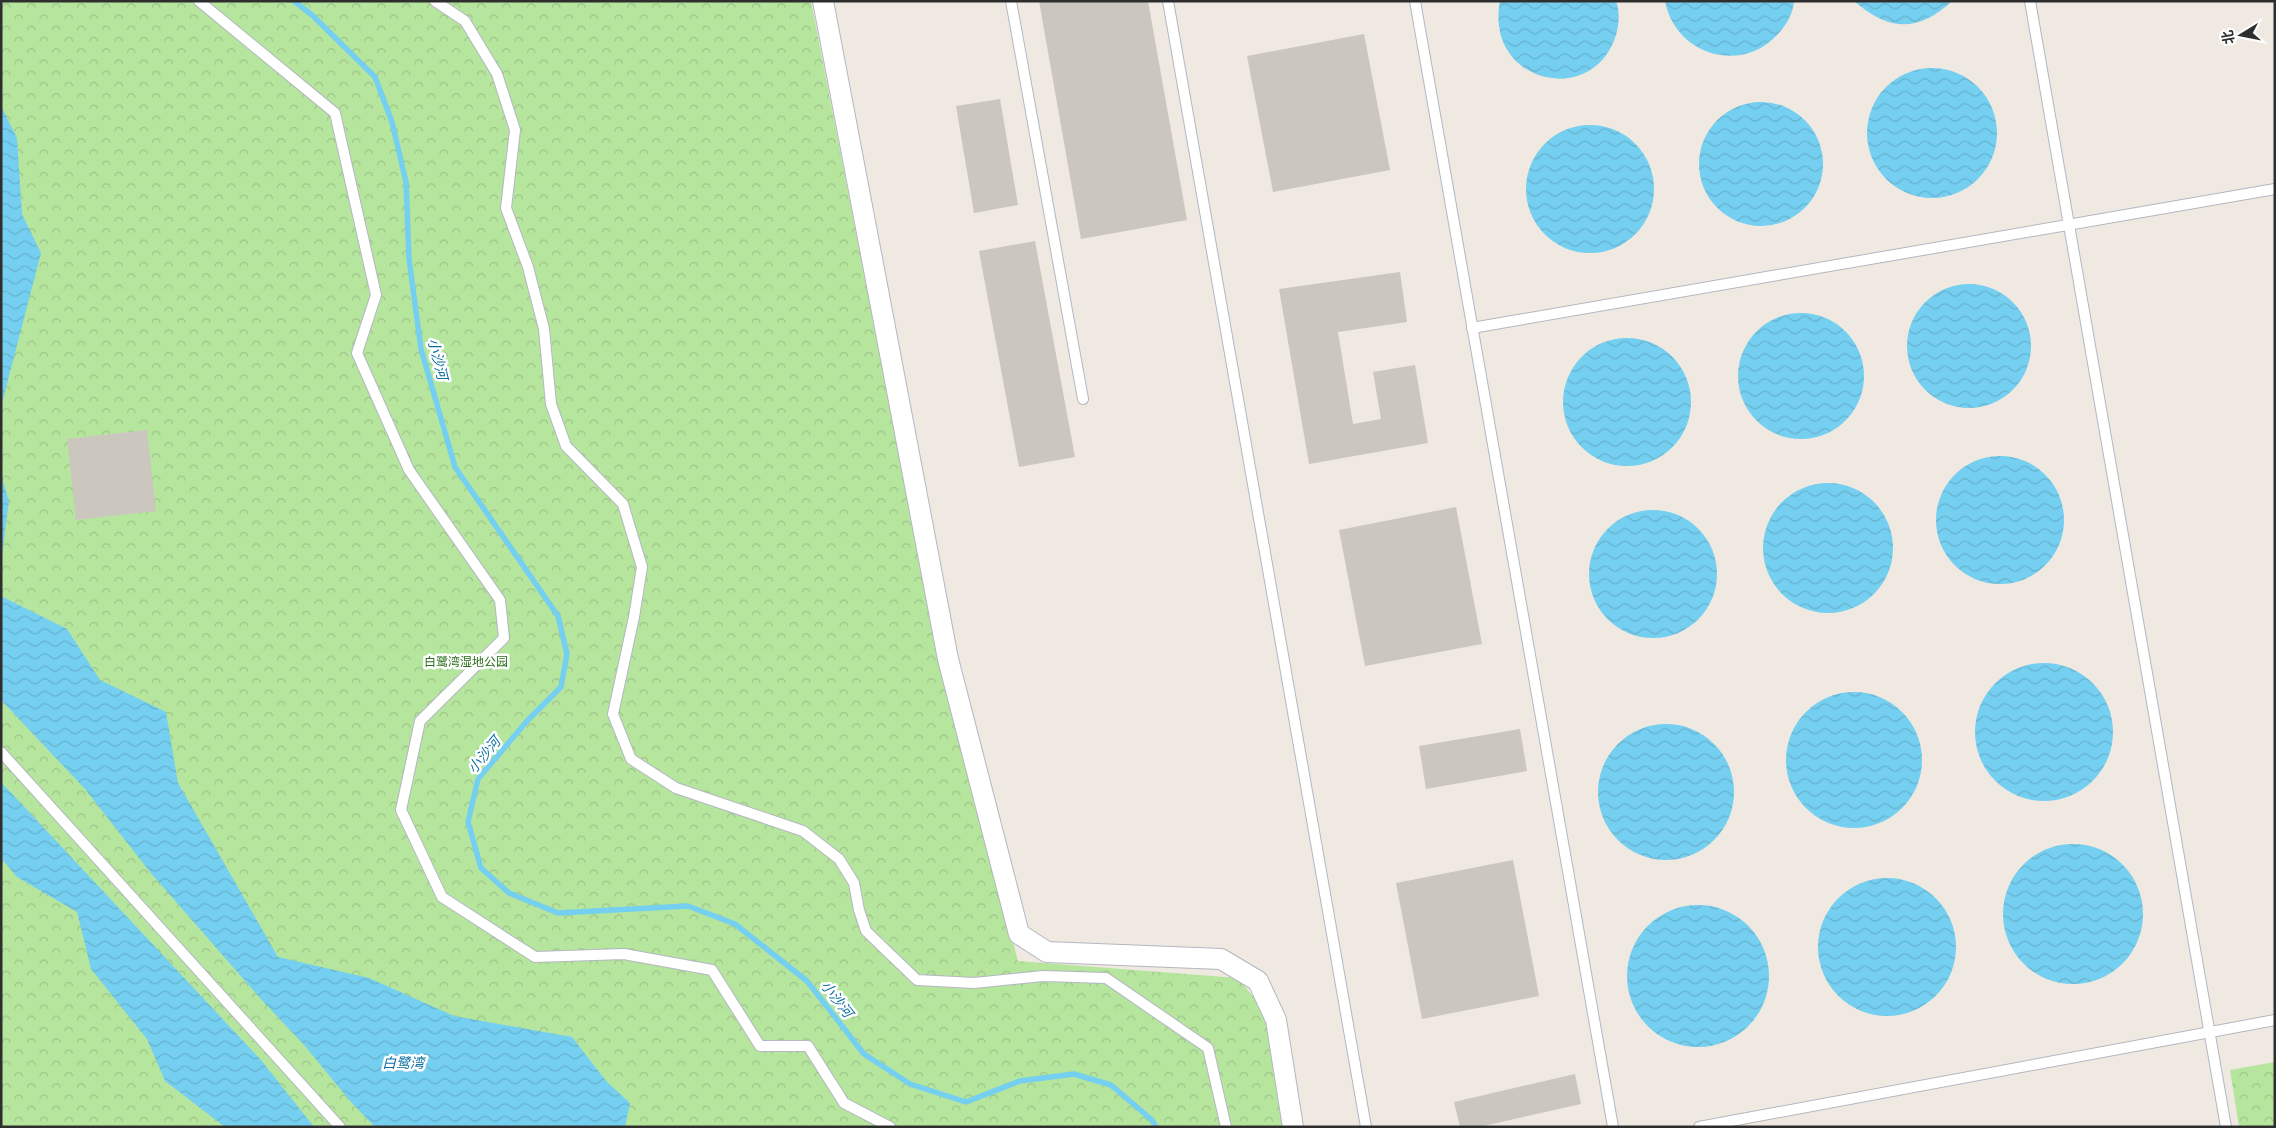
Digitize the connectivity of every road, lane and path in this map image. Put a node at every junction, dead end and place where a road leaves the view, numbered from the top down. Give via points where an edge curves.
1 (199, 1) edge
2 (435, 1) edge
3 (823, 1) edge
4 (1010, 1) edge
5 (1168, 1) edge
6 (1415, 1) edge
7 (2030, 1) edge
8 (2275, 189) edge
9 (2070, 225) junction
10 (1472, 328) junction
11 (1083, 399) dead end
12 (1, 752) edge
13 (2275, 1020) edge
14 (2209, 1032) junction
15 (340, 1127) edge
16 (890, 1127) edge
17 (1226, 1127) edge
18 (1293, 1127) edge
19 (1366, 1127) edge
20 (1613, 1127) edge
21 (1699, 1127) edge
22 (2226, 1127) edge

1 - 16 lane via 335,113 376,295 357,354 409,470 500,600 504,638 420,721 401,810 442,897 535,957 624,954 712,970 760,1046 808,1046 844,1103
2 - 17 lane via 466,21 497,74 515,130 506,208 528,267 544,329 551,404 566,446 623,504 642,567 613,714 631,759 676,788 803,831 832,853 854,883 866,931 917,980 974,983 1043,976 1106,978 1208,1048
3 - 18 street via 948,659 1019,934 1047,952 1221,959 1258,981 1276,1020
4 - 11 lane
5 - 19 lane
6 - 10 lane
7 - 9 lane
8 - 9 lane
9 - 10 lane
9 - 14 lane
10 - 20 lane
12 - 15 lane
13 - 14 lane
14 - 21 lane
14 - 22 lane

